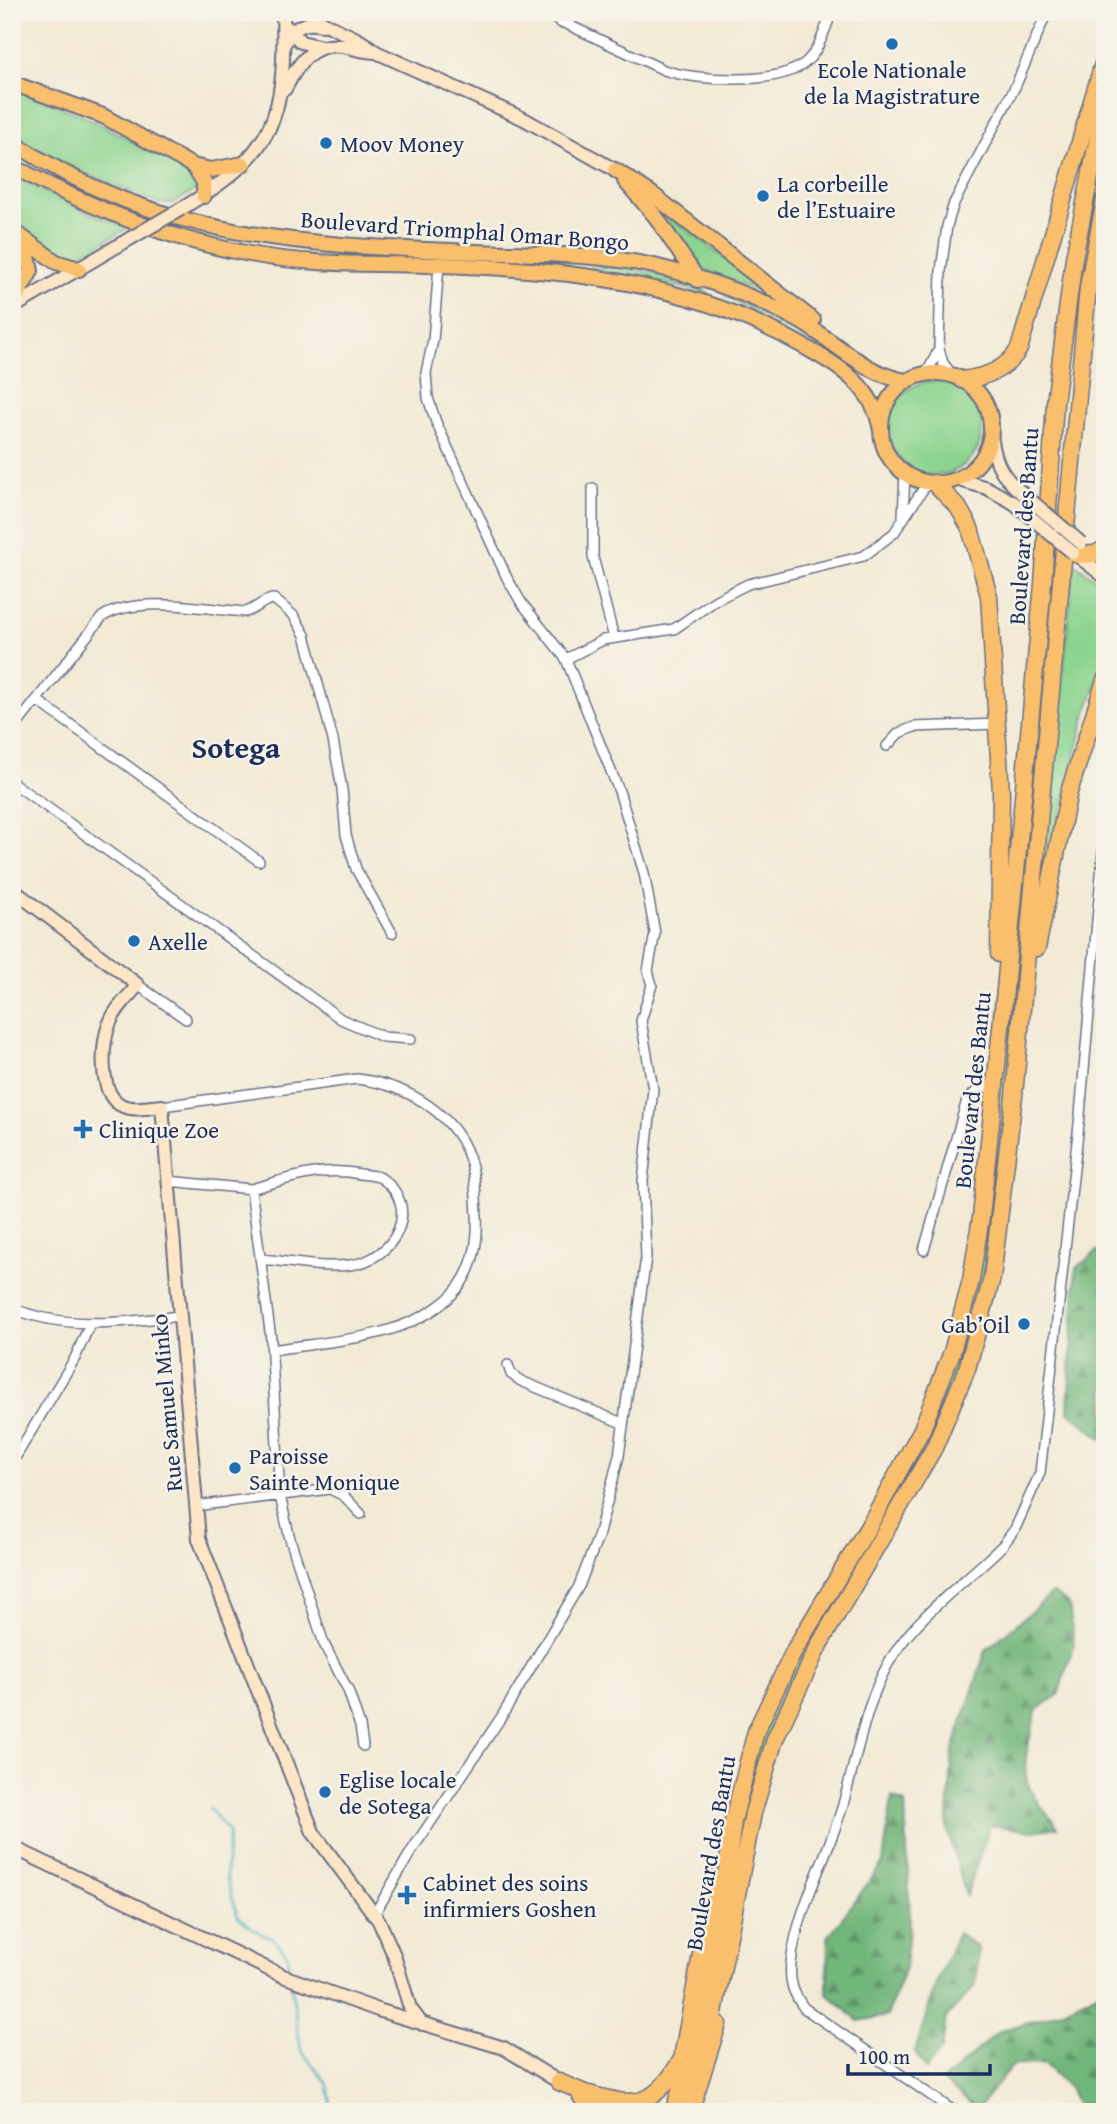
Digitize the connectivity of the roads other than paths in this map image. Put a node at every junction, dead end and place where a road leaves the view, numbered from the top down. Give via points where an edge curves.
1 (308, 12) edge
2 (541, 12) edge
3 (566, 12) edge
4 (832, 12) edge
5 (1047, 12) edge
6 (561, 23) junction
7 (326, 25) junction
8 (285, 27) edge
9 (322, 47) junction
10 (376, 52) junction
11 (1105, 57) edge
12 (12, 83) edge
13 (282, 96) junction
14 (1105, 102) edge
15 (12, 142) edge
16 (243, 164) junction
17 (12, 166) edge
18 (193, 166) junction
19 (615, 170) junction
20 (204, 196) junction
21 (1105, 199) edge
22 (12, 230) edge
23 (25, 240) junction
24 (439, 265) junction
25 (79, 269) junction
26 (697, 278) junction
27 (12, 306) edge
28 (796, 342) junction
29 (939, 349) junction
30 (862, 362) junction
31 (914, 378) junction
32 (958, 378) junction
33 (990, 429) junction
34 (881, 431) junction
35 (905, 473) junction
36 (956, 479) junction
37 (931, 483) junction
38 (593, 488) dead end
39 (1018, 498) junction
40 (903, 519) junction
41 (1077, 550) junction
42 (1101, 555) edge
43 (1105, 577) edge
44 (614, 638) junction
45 (566, 659) junction
46 (1105, 680) edge
47 (38, 701) junction
48 (998, 724) junction
49 (12, 731) edge
50 (887, 746) dead end
51 (12, 782) edge
52 (1105, 830) edge
53 (259, 861) dead end
54 (12, 889) edge
55 (392, 933) dead end
56 (138, 985) junction
57 (186, 1019) dead end
58 (411, 1039) dead end
59 (1000, 1043) junction
60 (995, 1086) junction
61 (1014, 1096) junction
62 (162, 1106) junction
63 (168, 1181) junction
64 (251, 1189) junction
65 (924, 1250) dead end
66 (260, 1259) junction
67 (12, 1308) edge
68 (180, 1316) junction
69 (90, 1324) junction
70 (272, 1350) junction
71 (508, 1365) dead end
72 (622, 1423) junction
73 (12, 1463) edge
74 (281, 1496) junction
75 (195, 1506) junction
76 (361, 1514) dead end
77 (756, 1731) junction
78 (363, 1746) dead end
79 (12, 1847) edge
80 (374, 1914) junction
81 (403, 1984) junction
82 (381, 2011) junction
83 (422, 2024) junction
84 (708, 2035) junction
85 (682, 2059) junction
86 (559, 2082) joint
87 (595, 2105) edge
88 (624, 2112) edge
89 (663, 2112) edge
90 (673, 2112) edge
91 (684, 2112) edge
92 (690, 2112) edge
93 (704, 2112) edge
94 (955, 2112) edge

1 - 7 street
2 - 6 street
3 - 6 street
4 - 6 street via 806,62 779,74 724,78 682,77
5 - 29 street via 951,214 941,271
7 - 8 street
7 - 10 street
8 - 9 street via 300,43
8 - 13 street
9 - 10 street
9 - 13 street via 303,58
10 - 19 street via 524,119
11 - 32 highway via 1019,349 1003,368
12 - 18 main road via 103,116
13 - 16 street via 267,136
14 - 59 highway, Boulevard des Bantu via 1074,258 1055,403 1043,584
15 - 26 main road, Boulevard Triomphal Omar Bongo via 67,175 138,207 225,231 329,246 606,260
16 - 18 main road via 220,169
16 - 20 street
17 - 24 main road, Boulevard Triomphal Omar Bongo via 87,203 192,241 292,260
18 - 20 main road via 204,182
19 - 26 main road via 656,217
19 - 30 main road via 681,216
20 - 25 street, bridge
21 - 61 highway, Boulevard des Bantu via 1088,287
22 - 23 main road
23 - 25 main road via 56,262
23 - 27 main road via 31,271
24 - 28 main road, Boulevard Triomphal Omar Bongo via 592,277 654,287 729,310
24 - 45 street via 426,373 431,410 507,578
25 - 27 street
26 - 28 main road via 724,301 780,328
26 - 30 main road, Boulevard Triomphal Omar Bongo via 778,309
28 - 34 main road, Boulevard Triomphal Omar Bongo via 864,388 874,402
29 - 31 street via 930,367
29 - 32 street via 943,363
30 - 31 main road, Boulevard Triomphal Omar Bongo via 879,375
31 - 32 main road via 937,373
31 - 34 main road via 895,392 886,406
32 - 33 main road via 985,404
33 - 36 main road via 981,459
33 - 39 street via 997,466
34 - 35 main road via 890,458
35 - 37 main road
35 - 40 street
36 - 37 main road
36 - 39 street
37 - 40 street
37 - 48 highway via 964,517 984,569
38 - 44 street via 593,557
39 - 41 street, bridge
40 - 44 street via 864,556 748,584 674,629
41 - 42 highway
41 - 43 street
44 - 45 street via 592,643
45 - 72 street via 619,791 654,919 654,951 648,971 652,985 640,1021 653,1089 643,1181 646,1257
46 - 61 highway via 1058,841
47 - 49 street
47 - 53 street
47 - 55 street via 111,612 177,606 245,612 274,599 294,616 305,635 333,740 348,843 356,869
48 - 50 street via 914,727 899,733
48 - 59 highway
51 - 58 street via 341,1019 383,1037
52 - 94 street via 1080,1115 1040,1473 1003,1545 906,1639 886,1668 802,1917 791,1963 790,1987 804,2008
54 - 56 street
56 - 57 street
56 - 62 street via 109,1026 106,1078 110,1094 121,1106
59 - 60 highway, Boulevard des Bantu
60 - 65 street via 979,1089 967,1100
60 - 77 highway, Boulevard des Bantu via 971,1280 937,1394 892,1486 795,1649
61 - 84 highway, Boulevard des Bantu via 992,1278 962,1382 934,1448 819,1645 775,1739 753,1813
62 - 63 street, Rue Samuel Minko
62 - 70 street via 357,1079 384,1082 429,1105 464,1145 472,1167 478,1238 472,1265 438,1307 378,1334
63 - 64 street
63 - 68 street, Rue Samuel Minko
64 - 66 street
64 - 66 street via 306,1172 343,1171 380,1178 399,1200 401,1229 391,1247 352,1265
66 - 70 street
67 - 69 street
68 - 69 street
68 - 75 street, Rue Samuel Minko
69 - 73 street via 75,1358
70 - 74 street
71 - 72 street via 521,1381
72 - 80 street via 619,1456 598,1537 579,1586 516,1694
74 - 75 street
74 - 76 street via 330,1489
74 - 78 street via 324,1644 348,1690
75 - 80 street, Rue Samuel Minko via 208,1567 313,1832
77 - 84 highway, Boulevard des Bantu via 733,1821
77 - 85 highway via 737,1785 715,1880
79 - 82 street via 296,1982
80 - 81 street, Rue Samuel Minko
81 - 82 street via 398,2006
81 - 83 street, Rue Samuel Minko via 410,2008
82 - 83 street
83 - 86 street via 504,2048
84 - 90 highway
84 - 91 highway
84 - 92 highway
84 - 93 highway
85 - 87 highway via 660,2091 644,2101
85 - 89 highway
86 - 87 highway
87 - 88 highway

